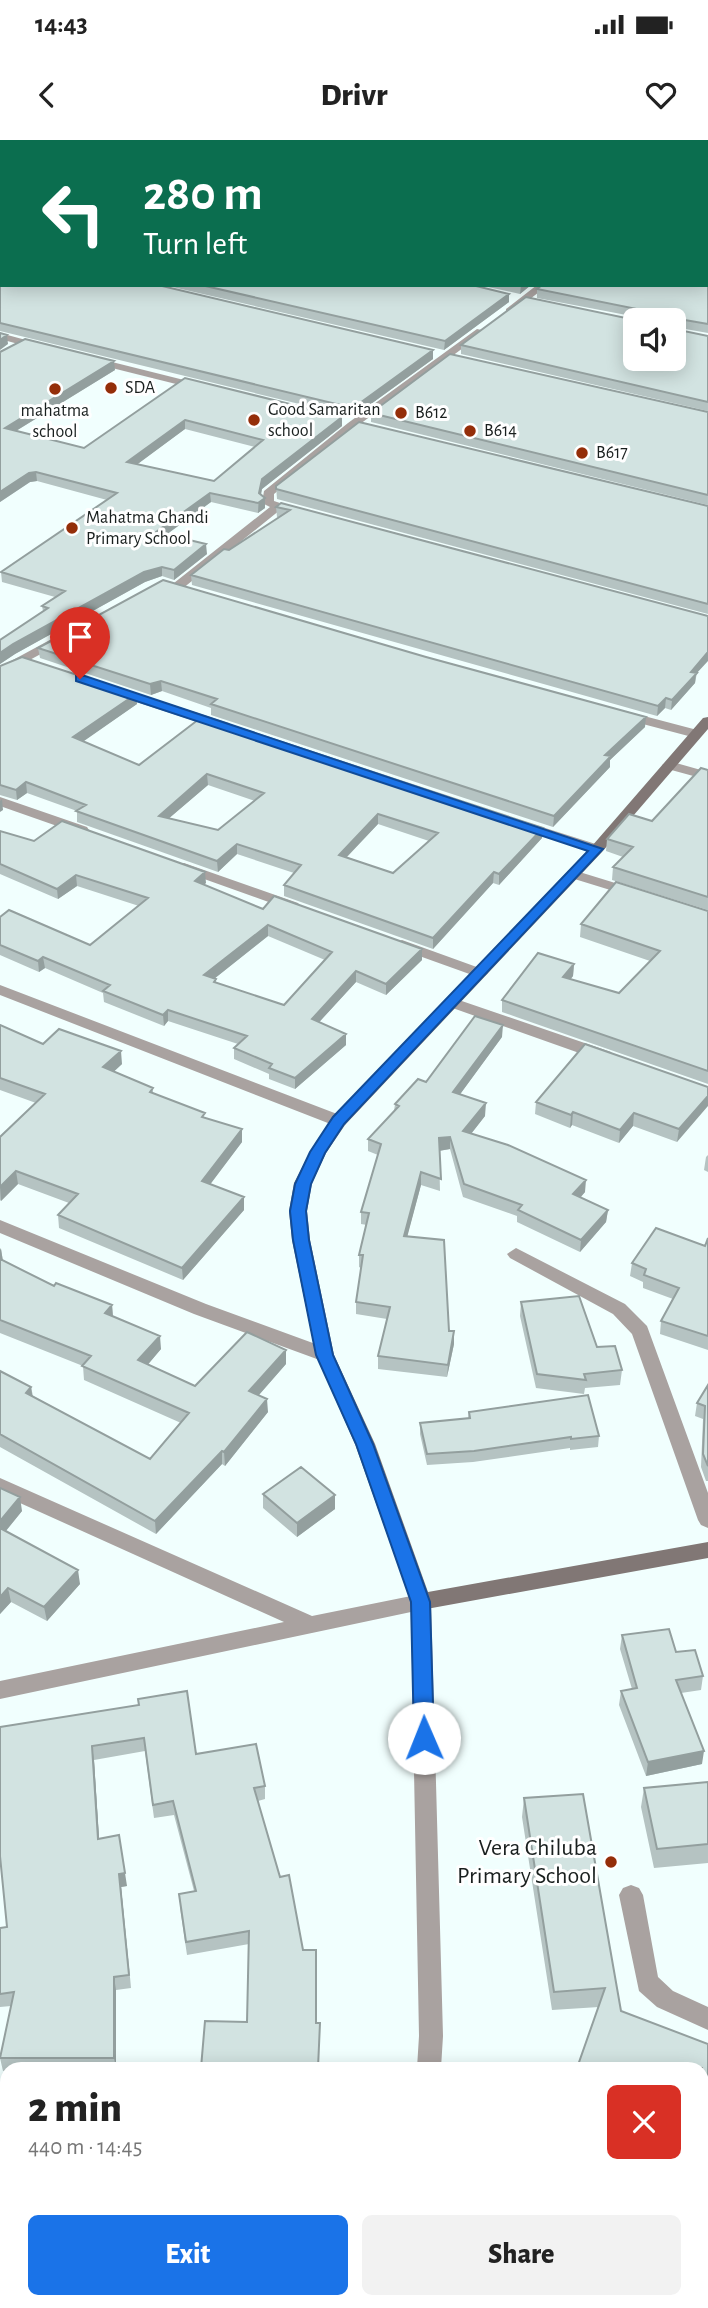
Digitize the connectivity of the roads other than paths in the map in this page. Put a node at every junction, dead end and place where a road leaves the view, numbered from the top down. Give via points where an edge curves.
1 (540, 287) edge
2 (510, 299) edge
3 (523, 301) junction
4 (535, 303) edge
5 (500, 317) edge
6 (489, 325) edge
7 (0, 336) edge
8 (24, 342) junction
9 (12, 349) edge
10 (51, 349) edge
11 (432, 354) edge
12 (77, 356) edge
13 (451, 358) junction
14 (209, 390) edge
15 (339, 421) edge
16 (352, 425) junction
17 (366, 428) edge
18 (277, 507) junction
19 (316, 517) edge
20 (163, 583) edge
21 (70, 633) edge
22 (21, 659) junction
23 (43, 666) edge
24 (0, 671) edge
25 (94, 683) edge
26 (617, 712) edge
27 (708, 721) edge
28 (240, 731) edge
29 (696, 734) junction
30 (669, 765) junction
31 (708, 776) edge
32 (0, 801) edge
33 (504, 819) edge
34 (92, 834) edge
35 (597, 849) junction
36 (171, 862) edge
37 (573, 874) junction
38 (647, 898) edge
39 (313, 913) edge
40 (390, 941) edge
41 (480, 973) junction
42 (0, 990) edge
43 (453, 1003) junction
44 (619, 1061) edge
45 (339, 1121) junction
46 (0, 1226) edge
47 (516, 1254) dead end
48 (325, 1355) junction
49 (0, 1486) edge
50 (708, 1520) edge
51 (708, 1550) edge
52 (421, 1602) junction
53 (313, 1626) junction
54 (0, 1689) edge
55 (631, 1895) dead end
56 (708, 2019) edge
57 (429, 2062) edge

1 - 3 street
2 - 3 street
3 - 4 street
3 - 5 street
6 - 13 street
7 - 8 street
8 - 9 street
8 - 10 street
11 - 13 street
12 - 14 street
13 - 16 street
15 - 16 street
16 - 17 street
16 - 18 street via 268,493 268,503
18 - 19 street
18 - 20 street via 185,588
21 - 22 street
22 - 23 street
22 - 24 street
25 - 28 street
26 - 29 street
27 - 29 main road
29 - 30 main road
30 - 31 street
30 - 35 main road
32 - 34 street
33 - 35 street
35 - 37 main road
36 - 39 street
37 - 38 street
37 - 41 main road
40 - 41 street
41 - 43 main road
42 - 45 street
43 - 44 street
43 - 45 main road
45 - 48 main road via 303,1184 298,1211
46 - 48 street via 187,1304
47 - 50 street via 619,1309 640,1331
48 - 52 main road via 365,1444
49 - 53 street
51 - 52 main road
52 - 53 street
52 - 57 street
53 - 54 street
55 - 56 street via 647,1983 665,1999

